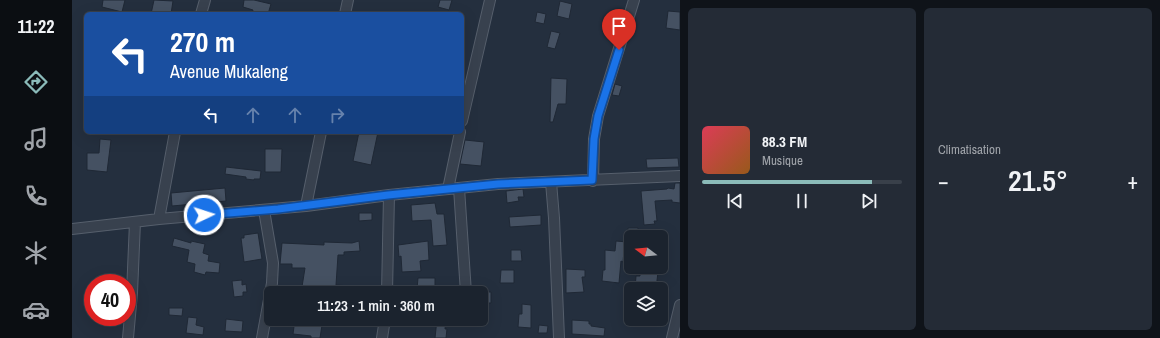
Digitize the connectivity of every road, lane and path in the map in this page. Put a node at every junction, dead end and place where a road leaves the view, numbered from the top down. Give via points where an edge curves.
1 (205, 0) edge
2 (348, 0) edge
3 (490, 0) edge
4 (634, 0) edge
5 (202, 12) edge
6 (345, 12) edge
7 (464, 112) edge
8 (175, 134) edge
9 (321, 134) edge
10 (460, 134) edge
11 (680, 176) edge
12 (592, 180) junction
13 (551, 182) junction
14 (459, 188) junction
15 (448, 189) junction
16 (388, 195) junction
17 (306, 206) junction
18 (264, 210) junction
19 (159, 219) junction
20 (135, 222) junction
21 (72, 229) edge
22 (387, 286) edge
23 (466, 286) edge
24 (680, 305) edge
25 (384, 326) edge
26 (128, 338) edge
27 (262, 338) edge
28 (382, 338) edge
29 (559, 338) edge
30 (672, 338) edge

1 - 5 street
2 - 6 street
3 - 7 street
4 - 12 street via 598,116
8 - 19 street
9 - 17 street
10 - 15 street
11 - 12 street
12 - 13 street
13 - 14 street
13 - 29 street
14 - 15 street
14 - 23 street
15 - 16 street
16 - 17 street
16 - 22 street
17 - 18 street
18 - 19 street
18 - 27 street via 271,248 272,277
19 - 20 street
20 - 21 street
20 - 26 street
24 - 30 street
25 - 28 street

